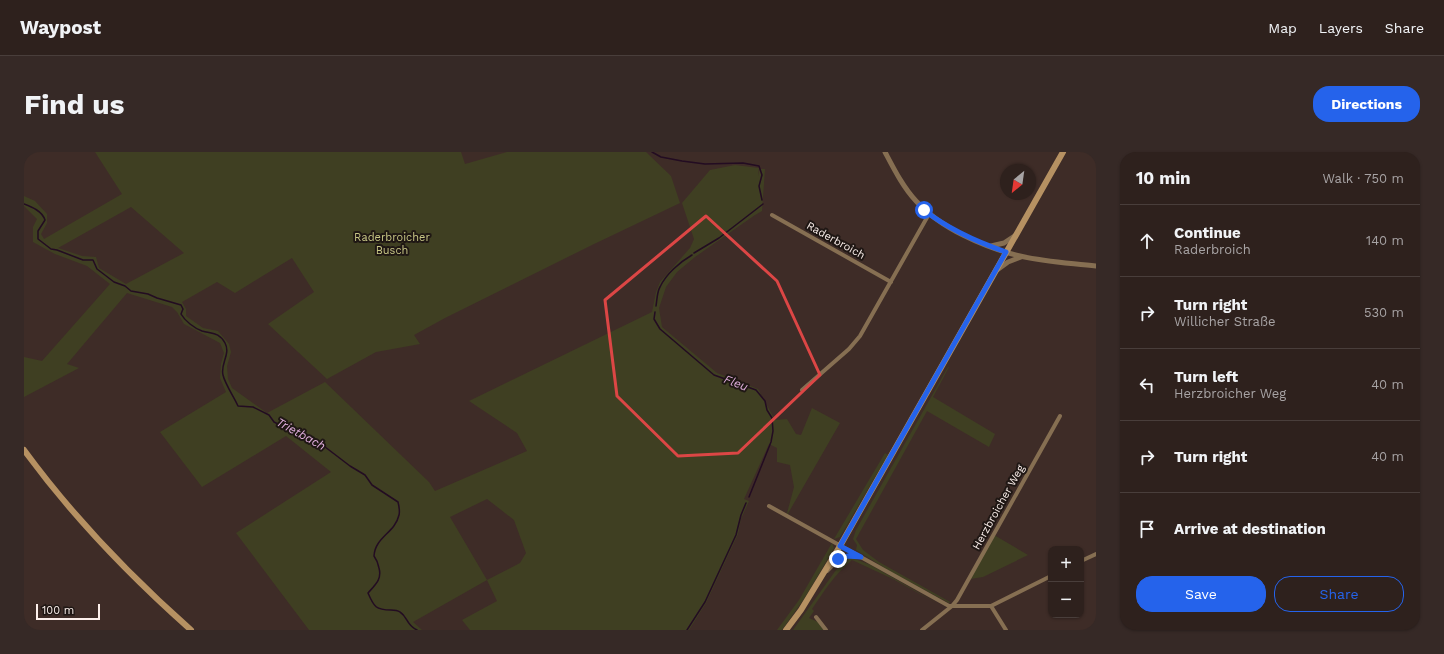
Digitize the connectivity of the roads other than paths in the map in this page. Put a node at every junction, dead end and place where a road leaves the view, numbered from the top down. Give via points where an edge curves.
1 (885, 152) edge
2 (1063, 152) edge
3 (930, 214) junction
4 (772, 215) dead end
5 (1016, 235) junction
6 (989, 246) junction
7 (1006, 252) junction
8 (1022, 256) junction
9 (1096, 266) edge
10 (995, 272) junction
11 (891, 282) junction
12 (802, 390) dead end
13 (1060, 416) dead end
14 (24, 450) edge
15 (769, 506) dead end
16 (840, 546) junction
17 (1096, 554) edge
18 (861, 557) junction
19 (1084, 560) edge
20 (823, 575) junction
21 (1048, 578) edge
22 (952, 606) junction
23 (991, 606) junction
24 (816, 617) dead end
25 (191, 630) edge
26 (786, 630) edge
27 (826, 630) edge
28 (922, 630) edge
29 (1006, 630) edge

1 - 3 street via 909,193
2 - 5 main road
3 - 6 street via 958,232
3 - 11 street
4 - 11 street, Raderbroich
5 - 6 street via 1004,243
5 - 7 main road
6 - 7 street
7 - 8 street
7 - 10 main road
8 - 9 street
8 - 10 street
10 - 16 main road
11 - 12 street via 854,344
13 - 22 street, Herzbroicher Weg
14 - 25 main road via 100,544
15 - 16 street
16 - 18 street
16 - 20 main road
17 - 19 street
18 - 20 street via 842,557
18 - 22 street via 944,604
20 - 26 main road
21 - 23 street
22 - 23 street
22 - 28 street, Herzbroicher Weg
23 - 29 street
24 - 27 street

